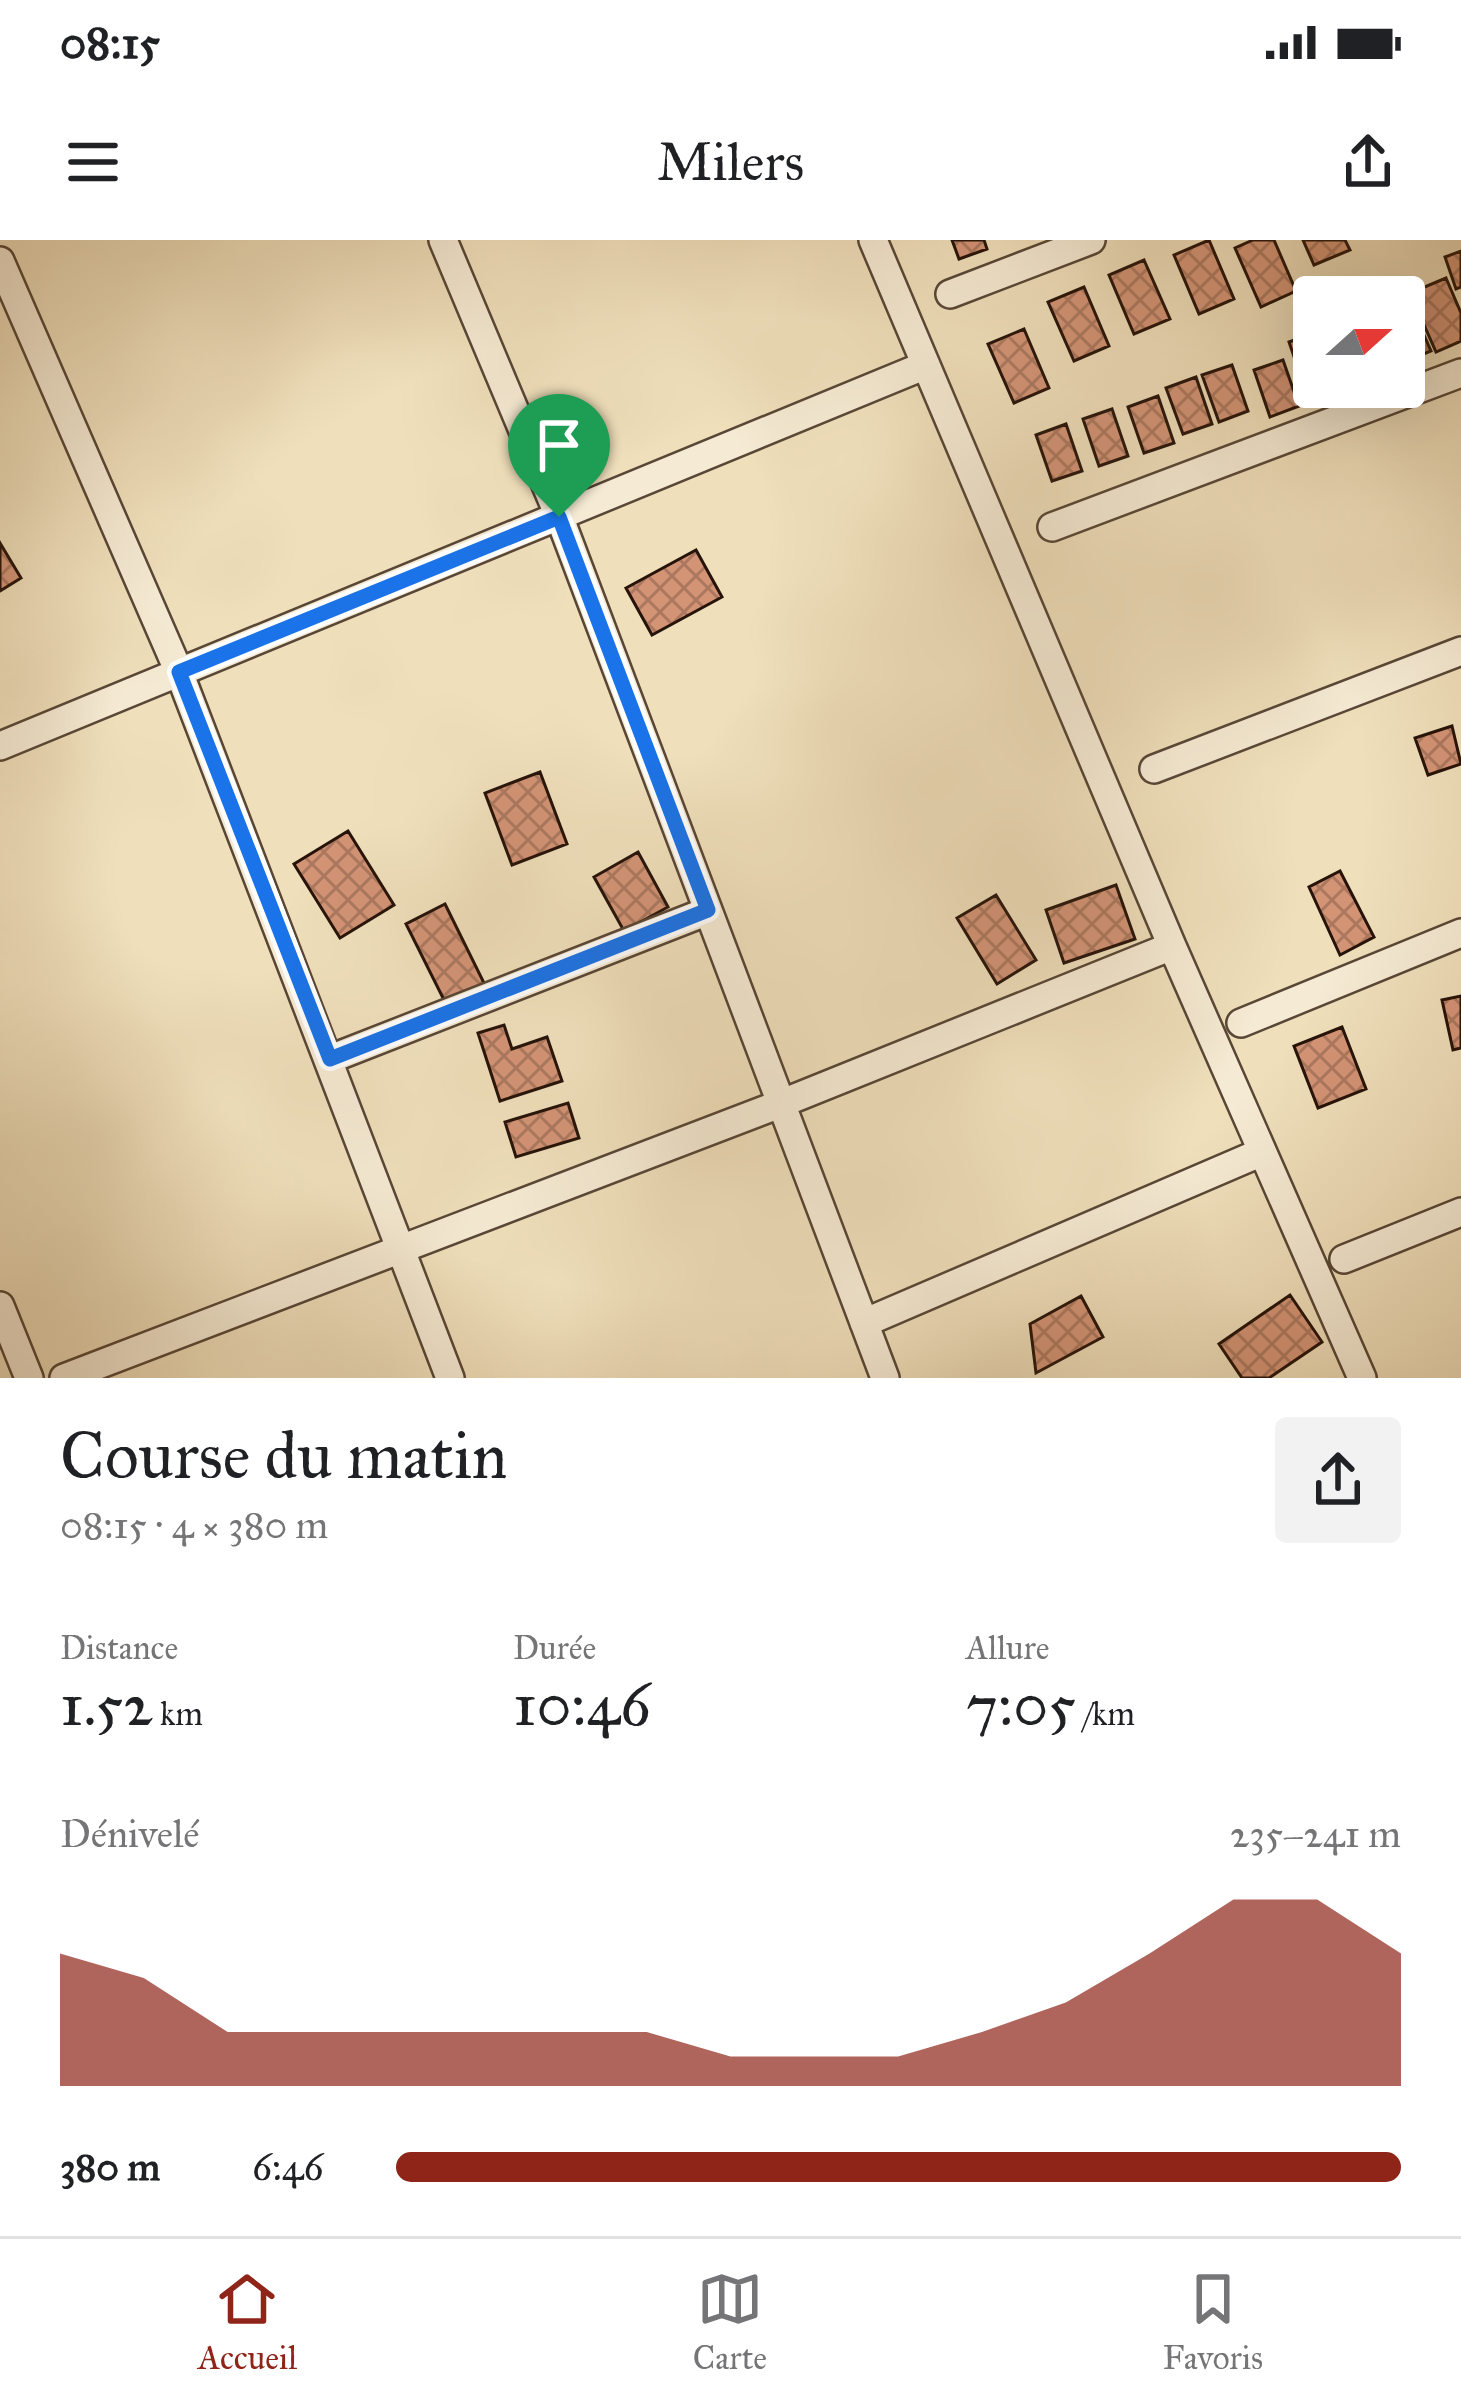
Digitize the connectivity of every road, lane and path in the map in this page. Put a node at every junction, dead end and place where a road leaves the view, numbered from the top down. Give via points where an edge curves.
1 (442, 240) edge
2 (873, 240) edge
3 (1091, 240) edge
4 (0, 261) edge
5 (950, 294) dead end
6 (926, 365) junction
7 (1461, 373) edge
8 (559, 517) junction
9 (1052, 527) dead end
10 (1461, 651) edge
11 (179, 672) junction
12 (0, 746) edge
13 (1154, 769) dead end
14 (708, 910) junction
15 (1461, 933) edge
16 (1172, 946) junction
17 (1241, 1023) dead end
18 (330, 1059) junction
19 (780, 1103) junction
20 (1262, 1152) junction
21 (1461, 1212) edge
22 (401, 1250) junction
23 (1344, 1259) dead end
24 (0, 1306) edge
25 (864, 1323) junction
26 (29, 1378) edge
27 (64, 1378) edge
28 (450, 1378) edge
29 (885, 1378) edge
30 (1362, 1378) edge

1 - 8 street
2 - 6 street
3 - 5 street
4 - 11 street
6 - 8 street
6 - 16 street
7 - 9 street
8 - 11 street
8 - 14 street
10 - 13 street
11 - 12 street
11 - 18 street
14 - 18 street
14 - 19 street
15 - 17 street
16 - 19 street
16 - 20 street
18 - 22 street
19 - 22 street
19 - 25 street
20 - 25 street
20 - 30 street
21 - 23 street
22 - 27 street
22 - 28 street
24 - 26 street
25 - 29 street

